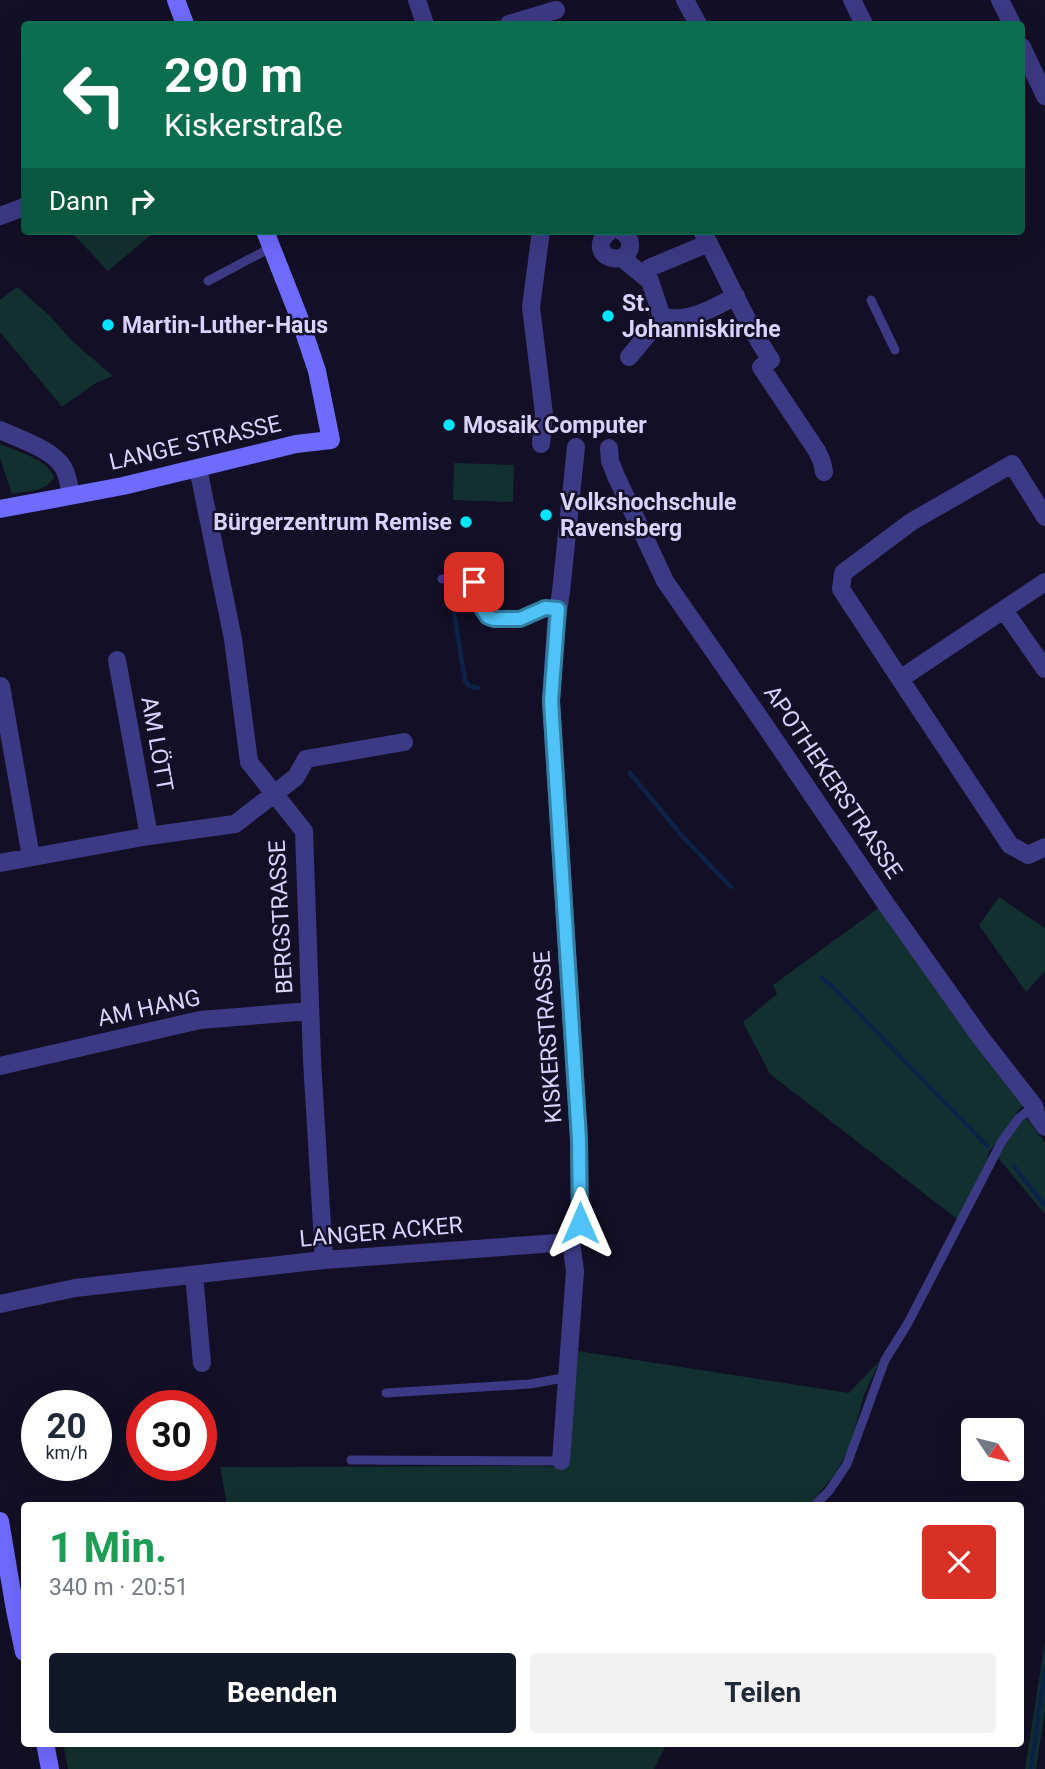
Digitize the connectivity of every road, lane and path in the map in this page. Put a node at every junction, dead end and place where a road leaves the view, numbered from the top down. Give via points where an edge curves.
1 (176, 0) edge
2 (417, 0) edge
3 (685, 0) edge
4 (852, 0) edge
5 (1000, 0) edge
6 (557, 12) edge
7 (184, 21) edge
8 (424, 21) edge
9 (521, 21) edge
10 (696, 21) edge
11 (862, 21) edge
12 (1010, 21) edge
13 (1025, 53) edge
14 (1045, 96) edge
15 (21, 208) edge
16 (0, 216) edge
17 (540, 235) edge
18 (605, 235) edge
19 (626, 235) edge
20 (706, 237) edge
21 (269, 239) edge
22 (622, 258) junction
23 (643, 275) junction
24 (208, 281) dead end
25 (736, 296) junction
26 (871, 300) dead end
27 (662, 317) junction
28 (895, 349) dead end
29 (629, 357) dead end
30 (0, 430) edge
31 (541, 444) dead end
32 (576, 447) dead end
33 (609, 448) dead end
34 (198, 468) junction
35 (824, 472) dead end
36 (71, 495) junction
37 (0, 509) edge
38 (1045, 517) edge
39 (442, 579) dead end
40 (1045, 582) edge
41 (558, 609) junction
42 (1004, 610) junction
43 (117, 660) dead end
44 (1045, 669) edge
45 (900, 679) junction
46 (1, 687) edge
47 (404, 742) dead end
48 (275, 794) junction
49 (149, 836) junction
50 (1045, 848) edge
51 (31, 857) junction
52 (0, 863) edge
53 (310, 1011) junction
54 (0, 1066) edge
55 (1039, 1100) edge
56 (1045, 1127) edge
57 (571, 1242) junction
58 (324, 1260) junction
59 (194, 1275) junction
60 (0, 1304) edge
61 (202, 1363) dead end
62 (568, 1377) junction
63 (386, 1393) dead end
64 (351, 1460) dead end
65 (561, 1461) joint
66 (818, 1502) edge
67 (0, 1521) edge
68 (21, 1638) edge
69 (46, 1747) edge
70 (50, 1769) edge

1 - 7 street
2 - 8 street
3 - 10 street
4 - 11 street
5 - 12 street
6 - 9 street
13 - 14 street
15 - 16 street
17 - 31 street via 531,307 544,414
18 - 22 street via 602,250 608,258
19 - 22 street via 629,252
20 - 23 street
20 - 25 street
21 - 24 lane
21 - 34 street, LANGE STRASSE via 317,370 331,440
22 - 23 street
23 - 27 street via 650,281
25 - 27 street via 697,315 673,320
25 - 35 street via 771,360 761,368 817,451
26 - 28 lane
27 - 29 street
30 - 36 street via 55,458 68,478
32 - 41 street, KISKERSTRASSE
33 - 55 street, APOTHEKERSTRASSE via 616,476 665,581 981,1038
34 - 36 street, LANGE STRASSE
34 - 48 street, BERGSTRASSE via 233,639 248,762
36 - 37 street, LANGE STRASSE
38 - 45 street via 1012,464 911,522 844,573 841,589
39 - 41 lane via 474,582 483,610 494,619 520,619 545,608
40 - 42 street
41 - 57 street, KISKERSTRASSE via 551,701 579,1139 580,1223
42 - 44 street
42 - 45 street
43 - 49 street, AM LÖTT
45 - 50 street via 1010,845 1028,855
46 - 51 street
47 - 48 street via 306,759 296,777
48 - 49 street via 235,824
48 - 53 street, BERGSTRASSE via 304,831
49 - 51 street
51 - 52 street
53 - 54 street, AM HANG via 200,1020
53 - 58 street, BERGSTRASSE
55 - 56 street, APOTHEKERSTRASSE via 1036,1114
55 - 66 lane via 1002,1141 885,1360 847,1464
57 - 58 street, LANGER ACKER
57 - 62 street, KISKERSTRASSE via 575,1271
58 - 59 street, LANGER ACKER
59 - 60 street, LANGER ACKER via 75,1289
59 - 61 street
62 - 63 lane via 530,1384
62 - 65 street, KISKERSTRASSE
64 - 65 lane
67 - 68 street
69 - 70 street

